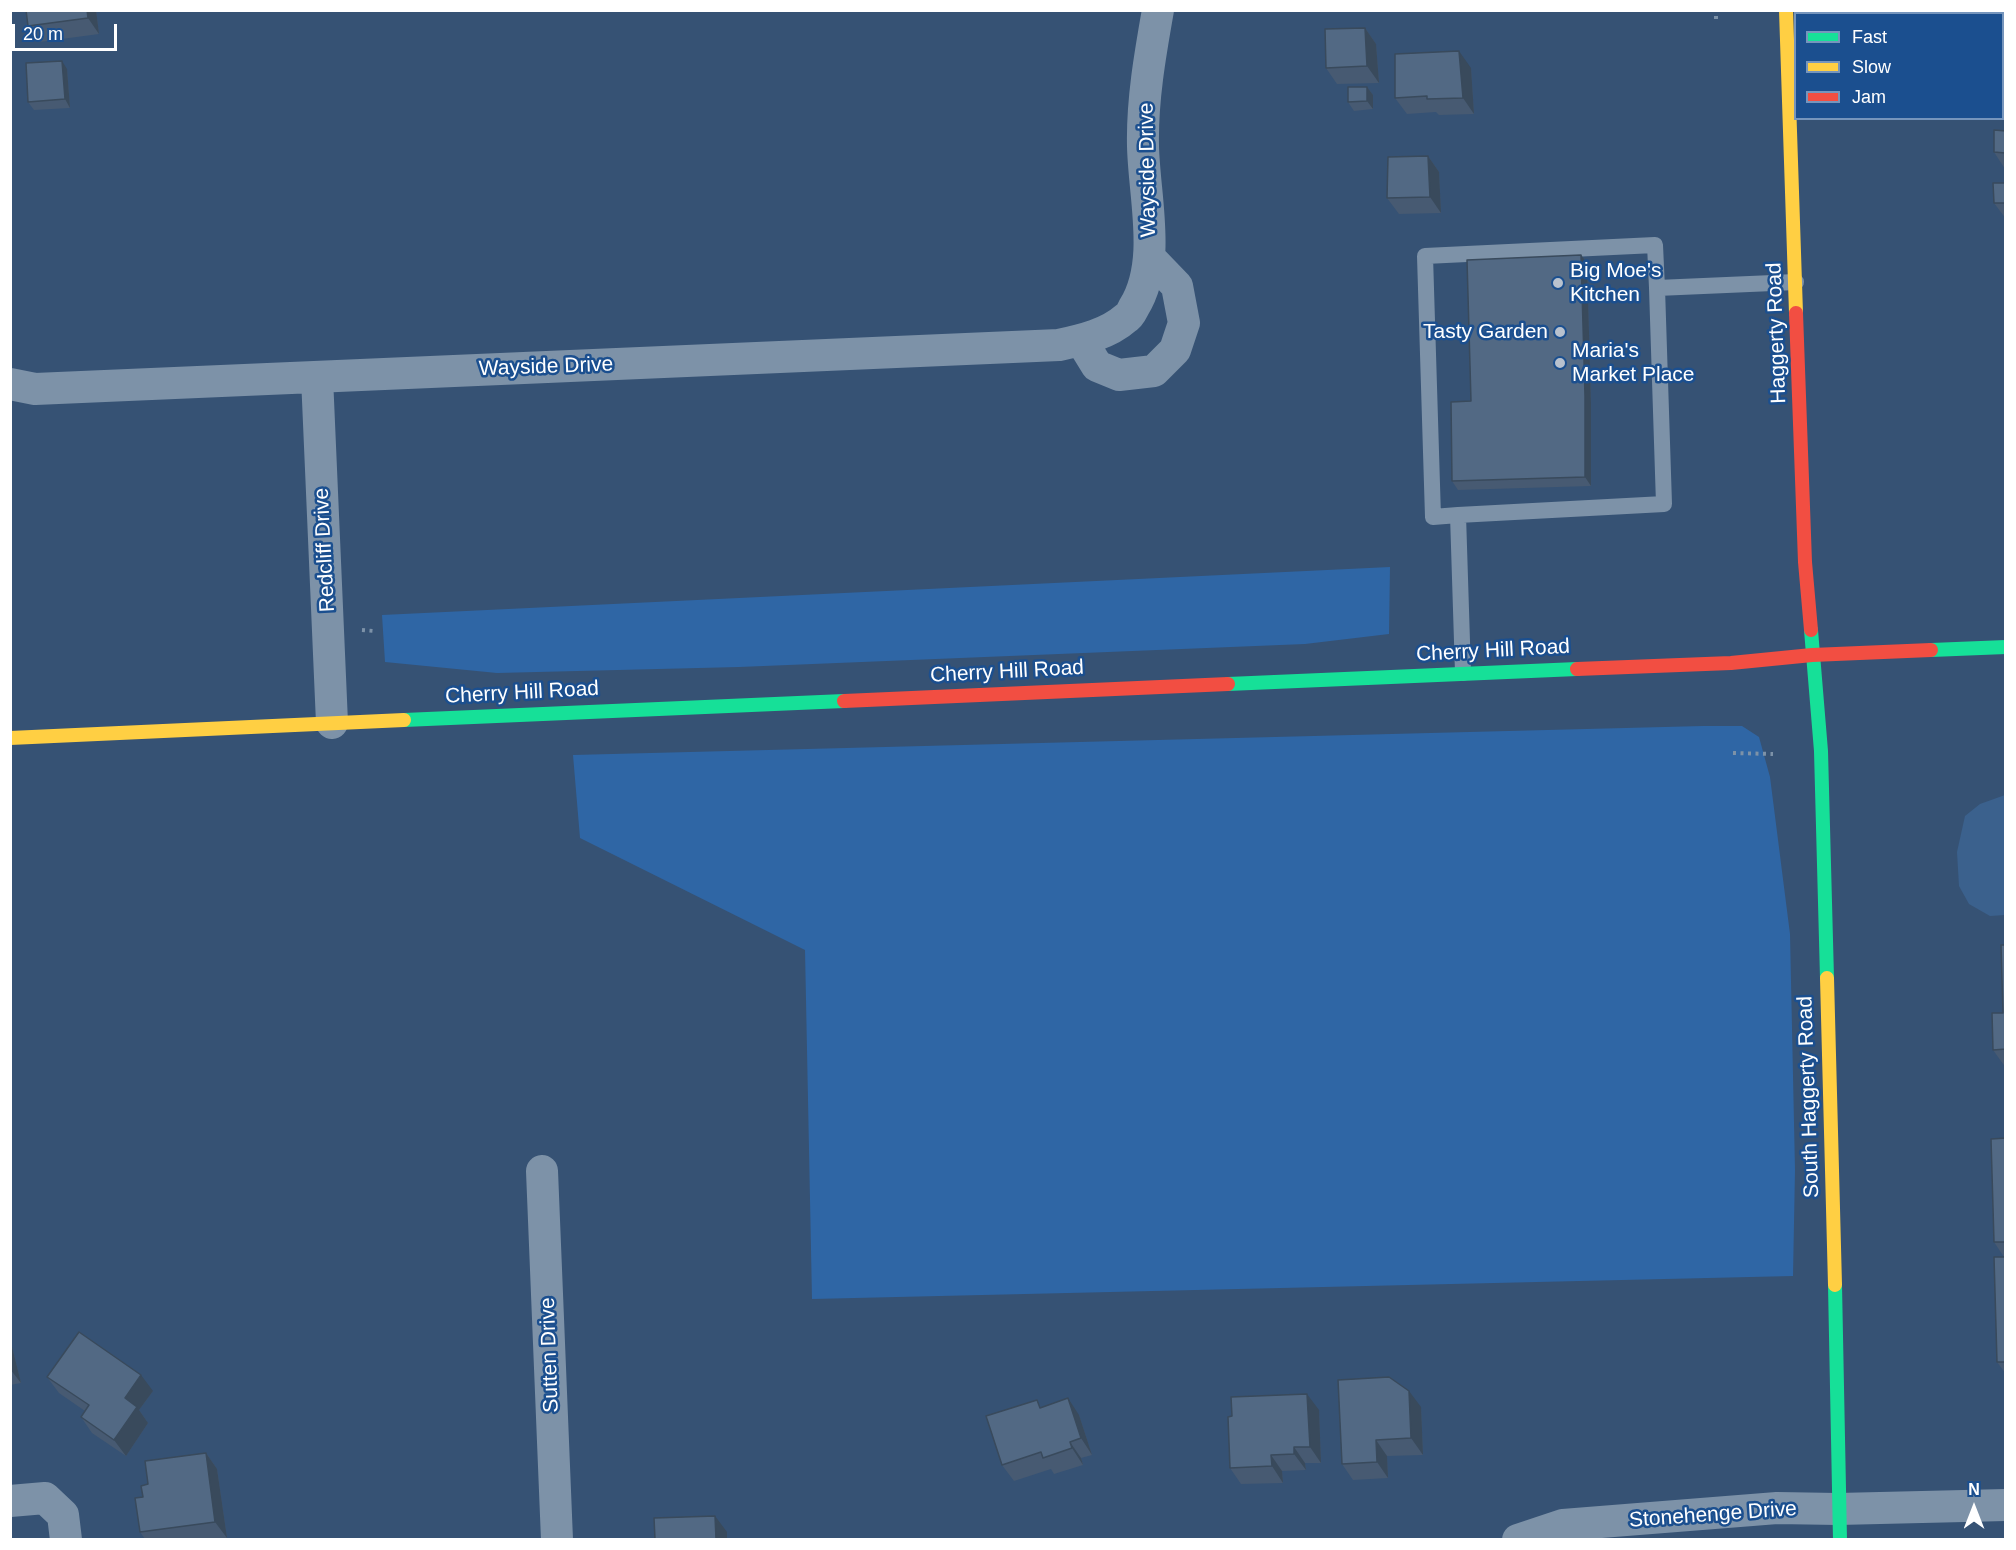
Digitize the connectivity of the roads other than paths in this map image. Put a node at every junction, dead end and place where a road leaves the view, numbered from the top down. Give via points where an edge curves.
1 (1158, 10) edge
2 (1786, 10) edge
3 (1150, 258) junction
4 (1796, 282) junction
5 (1657, 288) junction
6 (1081, 340) junction
7 (317, 377) junction
8 (10, 384) edge
9 (1458, 515) junction
10 (2006, 647) edge
11 (1812, 655) junction
12 (1463, 673) junction
13 (332, 723) junction
14 (10, 738) edge
15 (542, 1171) dead end
16 (10, 1501) edge
17 (2006, 1505) edge
18 (1838, 1509) junction
19 (66, 1539) edge
20 (557, 1539) edge
21 (1518, 1539) edge
22 (1840, 1539) edge

1 - 3 street, Wayside Drive via 1149,58 1143,145
2 - 4 main road, Haggerty Road
3 - 6 street, Wayside Drive via 1148,277 1128,318
3 - 6 street, Wayside Drive via 1177,286 1184,323 1175,350 1154,371 1119,375 1096,366
4 - 5 lane
4 - 11 main road, Haggerty Road via 1805,562
5 - 9 lane via 1664,504
5 - 9 lane via 1655,245 1425,256 1433,517
6 - 7 street, Wayside Drive via 1059,345
7 - 8 street, Wayside Drive via 34,389
7 - 13 street, Redcliff Drive
9 - 12 lane
10 - 11 main road, Cherry Hill Road
11 - 12 main road, Cherry Hill Road via 1731,663
11 - 18 main road, South Haggerty Road via 1821,751
12 - 13 main road, Cherry Hill Road
13 - 14 main road, Cherry Hill Road
15 - 20 street, Sutten Drive
16 - 19 street via 45,1498 63,1515
17 - 18 street, Stonehenge Drive
18 - 21 street, Stonehenge Drive via 1777,1508 1563,1525
18 - 22 main road, South Haggerty Road

